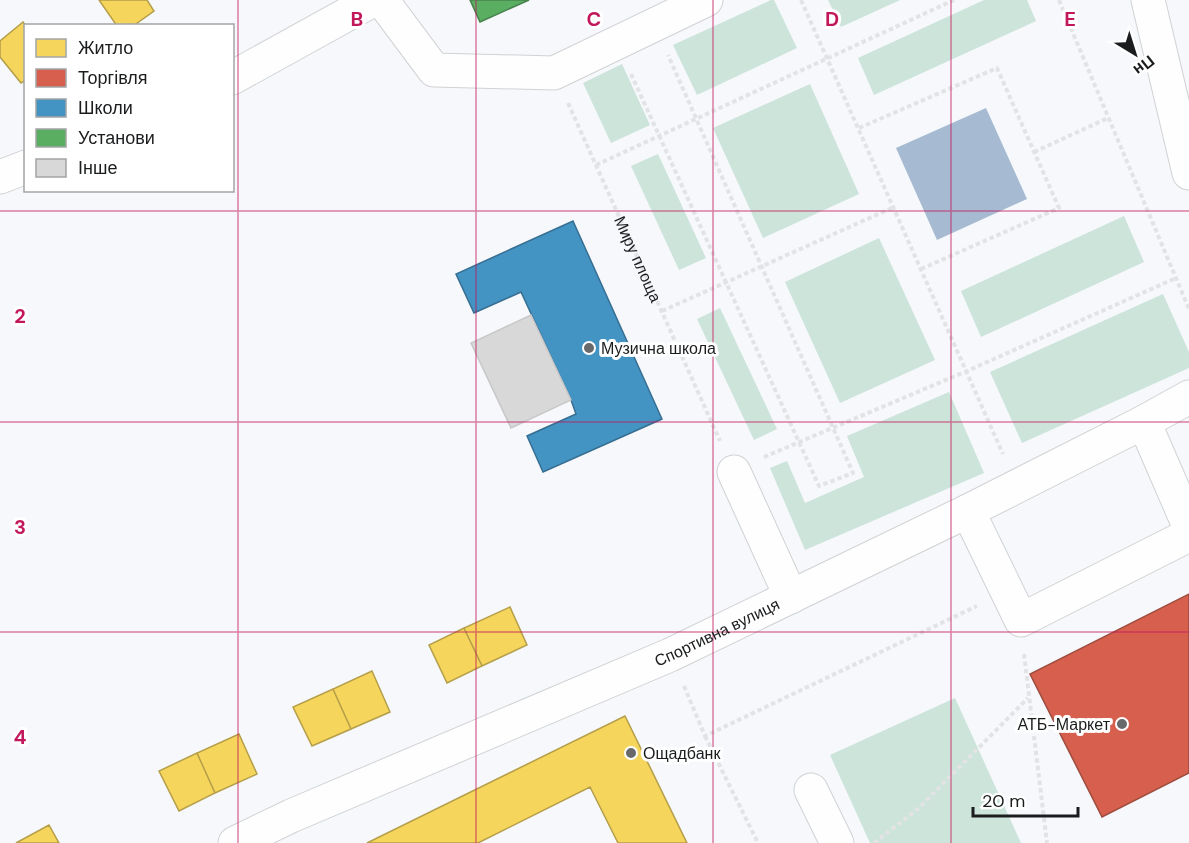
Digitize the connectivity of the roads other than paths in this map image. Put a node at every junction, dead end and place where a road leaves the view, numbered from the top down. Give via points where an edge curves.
1 (706, 0) edge
2 (1148, 0) edge
3 (379, 1) edge
4 (234, 77) edge
5 (24, 168) edge
6 (1189, 173) edge
7 (0, 177) edge
8 (1189, 397) edge
9 (1144, 422) junction
10 (734, 472) road end
11 (968, 511) junction
12 (1189, 526) edge
13 (1189, 535) edge
14 (791, 597) junction
15 (811, 790) dead end
16 (235, 843) edge
17 (837, 843) edge

1 - 3 street via 555,73 434,70
2 - 6 street
3 - 4 street
5 - 7 street
8 - 9 street, Спортивна вулиця
9 - 11 street, Спортивна вулиця
9 - 12 street
10 - 14 street
11 - 13 street via 1014,606
11 - 14 street, Спортивна вулиця
14 - 16 street, Спортивна вулиця via 670,655
15 - 17 street

